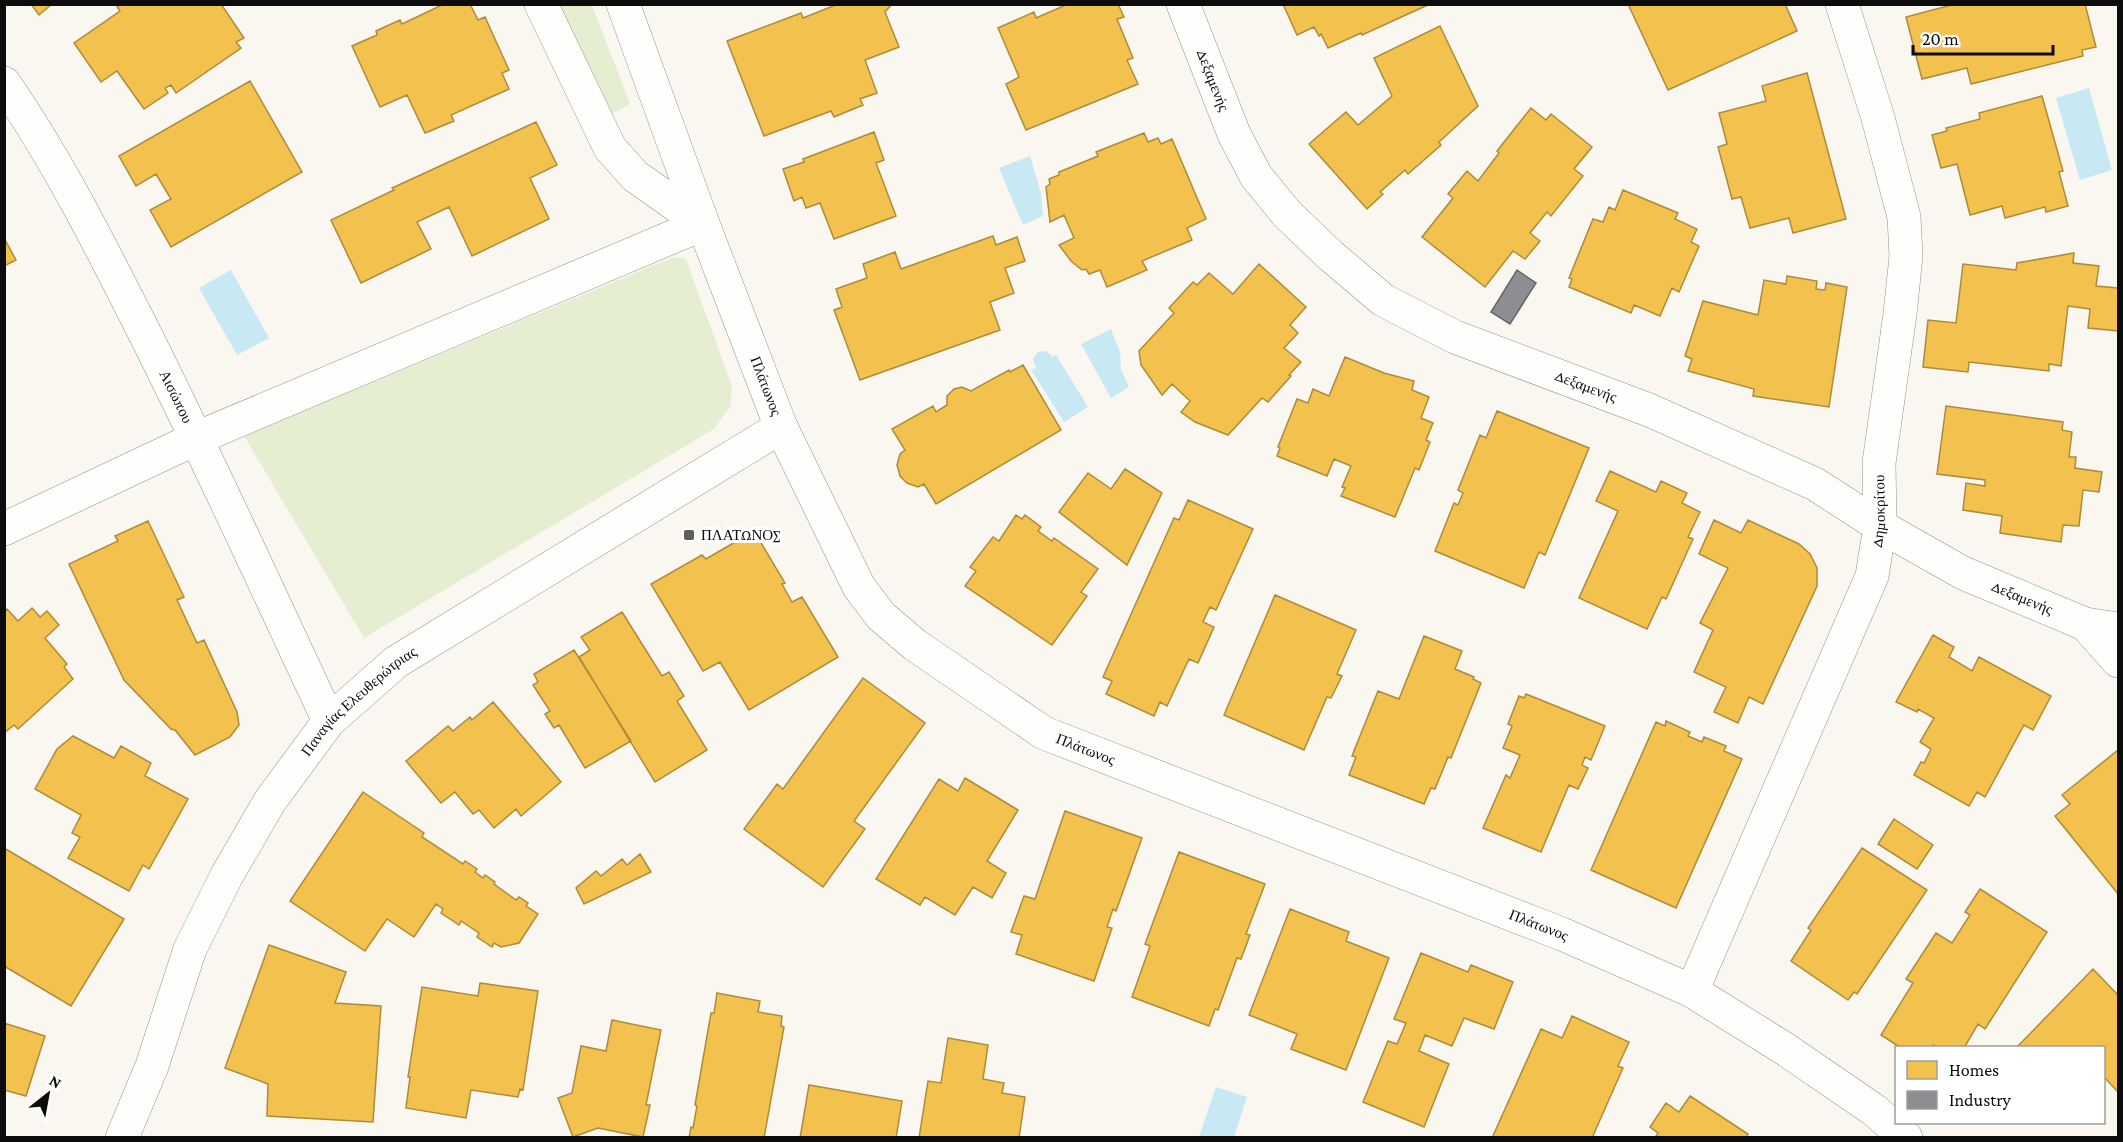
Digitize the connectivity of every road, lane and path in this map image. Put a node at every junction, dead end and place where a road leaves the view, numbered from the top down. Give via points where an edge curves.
1 (541, 4) edge
2 (623, 4) edge
3 (1183, 4) edge
4 (1842, 4) edge
5 (4, 83) edge
6 (703, 224) junction
7 (781, 427) junction
8 (198, 438) junction
9 (1880, 526) junction
10 (4, 530) edge
11 (2085, 624) junction
12 (2118, 628) edge
13 (2118, 661) edge
14 (328, 721) junction
15 (1692, 991) junction
16 (122, 1137) edge
17 (1906, 1137) edge

1 - 6 street via 610,148 635,176
2 - 6 street, Πλάτωνος
3 - 9 street, Δεξαμενής via 1234,134 1256,176 1287,214 1383,300 1455,337 1649,410 1815,484
4 - 9 street, Δημοκρίτου via 1904,217 1906,256 1879,463
5 - 8 street, Αισώπου via 80,207
6 - 7 street, Πλάτωνος
6 - 8 street
7 - 14 street, Παναγίας Ελευθερώτριας via 396,662
7 - 15 street, Πλάτωνος via 859,586 881,616 915,645 1044,733 1562,934
8 - 10 street
8 - 14 street, Αισώπου
9 - 11 street, Δεξαμενής via 1963,573
9 - 15 street, Δημοκρίτου via 1872,576
11 - 12 street, Δεξαμενής
11 - 13 street
14 - 16 street, Παναγίας Ελευθερώτριας via 270,801 190,949 152,1066
15 - 17 street, Πλάτωνος via 1854,1096

